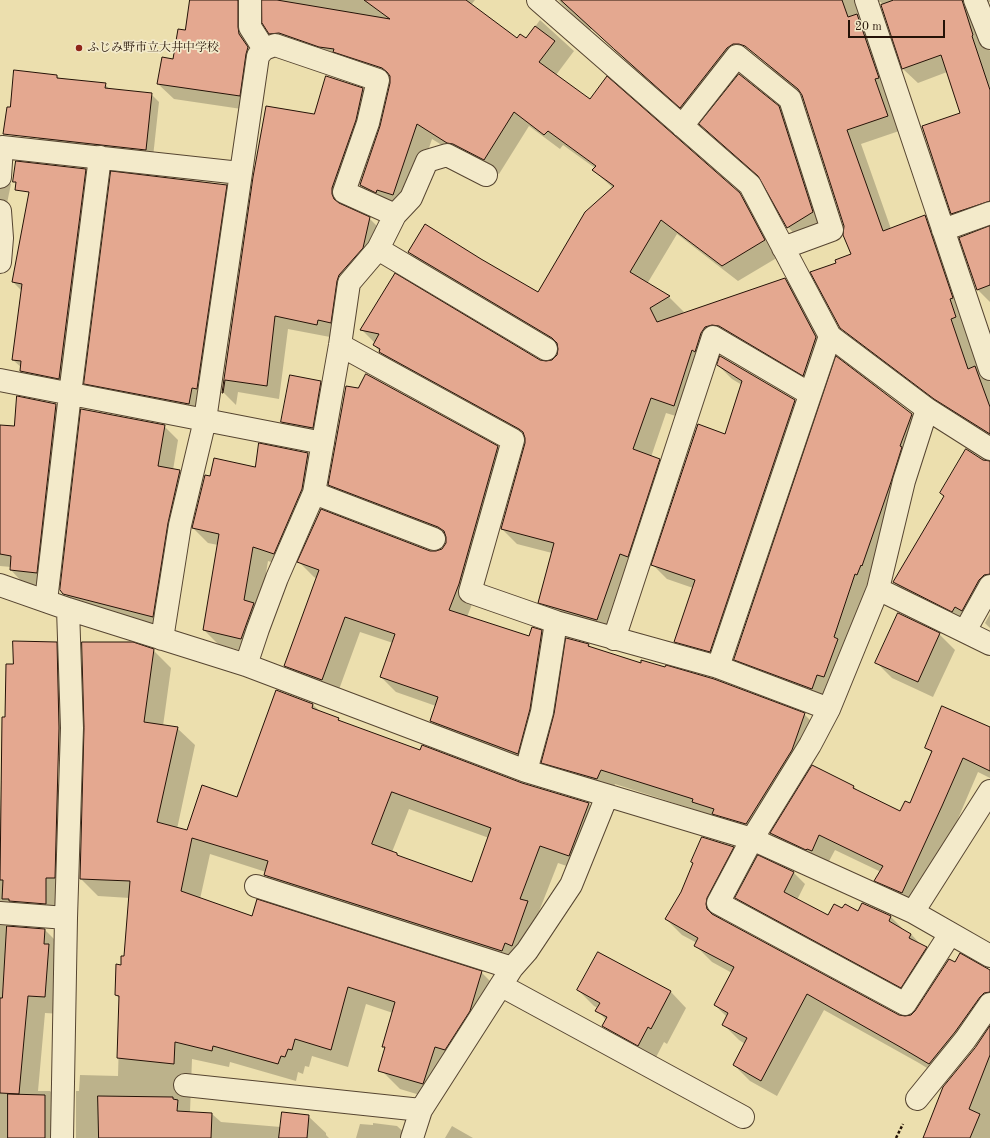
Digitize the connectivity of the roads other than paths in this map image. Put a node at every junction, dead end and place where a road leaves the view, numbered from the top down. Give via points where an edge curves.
1 (250, 0) edge
2 (538, 0) edge
3 (866, 0) edge
4 (975, 0) edge
5 (990, 38) edge
6 (264, 49) junction
7 (682, 126) junction
8 (100, 157) junction
9 (240, 173) junction
10 (486, 175) dead end
11 (0, 177) edge
12 (0, 211) edge
13 (990, 213) edge
14 (395, 215) junction
15 (943, 230) junction
16 (784, 248) junction
17 (378, 249) junction
18 (0, 262) edge
19 (830, 336) junction
20 (340, 345) junction
21 (546, 349) dead end
22 (990, 369) edge
23 (0, 380) edge
24 (70, 394) junction
25 (810, 394) junction
26 (926, 409) junction
27 (205, 420) junction
28 (324, 443) junction
29 (990, 449) edge
30 (314, 493) junction
31 (434, 539) dead end
32 (0, 585) edge
33 (990, 586) edge
34 (878, 589) junction
35 (46, 601) junction
36 (68, 609) junction
37 (556, 622) junction
38 (965, 631) junction
39 (614, 638) junction
40 (162, 639) junction
41 (990, 644) edge
42 (246, 665) junction
43 (718, 667) junction
44 (829, 709) junction
45 (526, 771) junction
46 (990, 791) edge
47 (606, 796) junction
48 (752, 839) junction
49 (256, 886) dead end
50 (913, 912) junction
51 (0, 913) edge
52 (66, 918) junction
53 (950, 934) junction
54 (990, 956) edge
55 (507, 977) junction
56 (990, 1004) edge
57 (185, 1085) dead end
58 (917, 1099) dead end
59 (421, 1110) junction
60 (743, 1117) dead end
61 (62, 1138) edge
62 (412, 1138) edge

1 - 6 street via 250,27
2 - 7 street
3 - 15 street
4 - 5 street
6 - 9 street via 258,56
6 - 14 street via 275,45 378,80 368,123 344,192
7 - 16 street via 750,185
7 - 16 street via 737,56 790,98 832,230
8 - 9 street
8 - 11 street via 2,147
8 - 24 street
9 - 27 street
10 - 14 street via 447,155 427,161 411,198
12 - 18 street
13 - 15 street
14 - 17 street
15 - 22 street
16 - 19 street
17 - 20 street via 349,283
17 - 21 street
19 - 25 street
19 - 26 street
20 - 28 street
20 - 37 street via 513,440 470,592
23 - 24 street
24 - 27 street
24 - 35 street
25 - 39 street via 713,337
25 - 43 street
26 - 29 street
26 - 34 street via 904,481
27 - 28 street
27 - 40 street via 180,525
28 - 30 street
30 - 31 street
30 - 42 street via 277,578
32 - 35 street
33 - 38 street
34 - 38 street
34 - 44 street
35 - 36 street
36 - 40 street
36 - 52 street via 72,728
37 - 39 street
37 - 45 street via 542,712
38 - 41 street
39 - 43 street
40 - 42 street
42 - 45 street
43 - 44 street
44 - 48 street
45 - 47 street
46 - 50 street
47 - 48 street
47 - 55 street via 571,885
48 - 50 street
48 - 53 street via 718,903 906,1004
49 - 55 street
50 - 53 street
51 - 52 street
52 - 61 street
53 - 54 street
55 - 59 street
55 - 60 street
56 - 58 street via 965,1040
57 - 59 street
59 - 62 street

